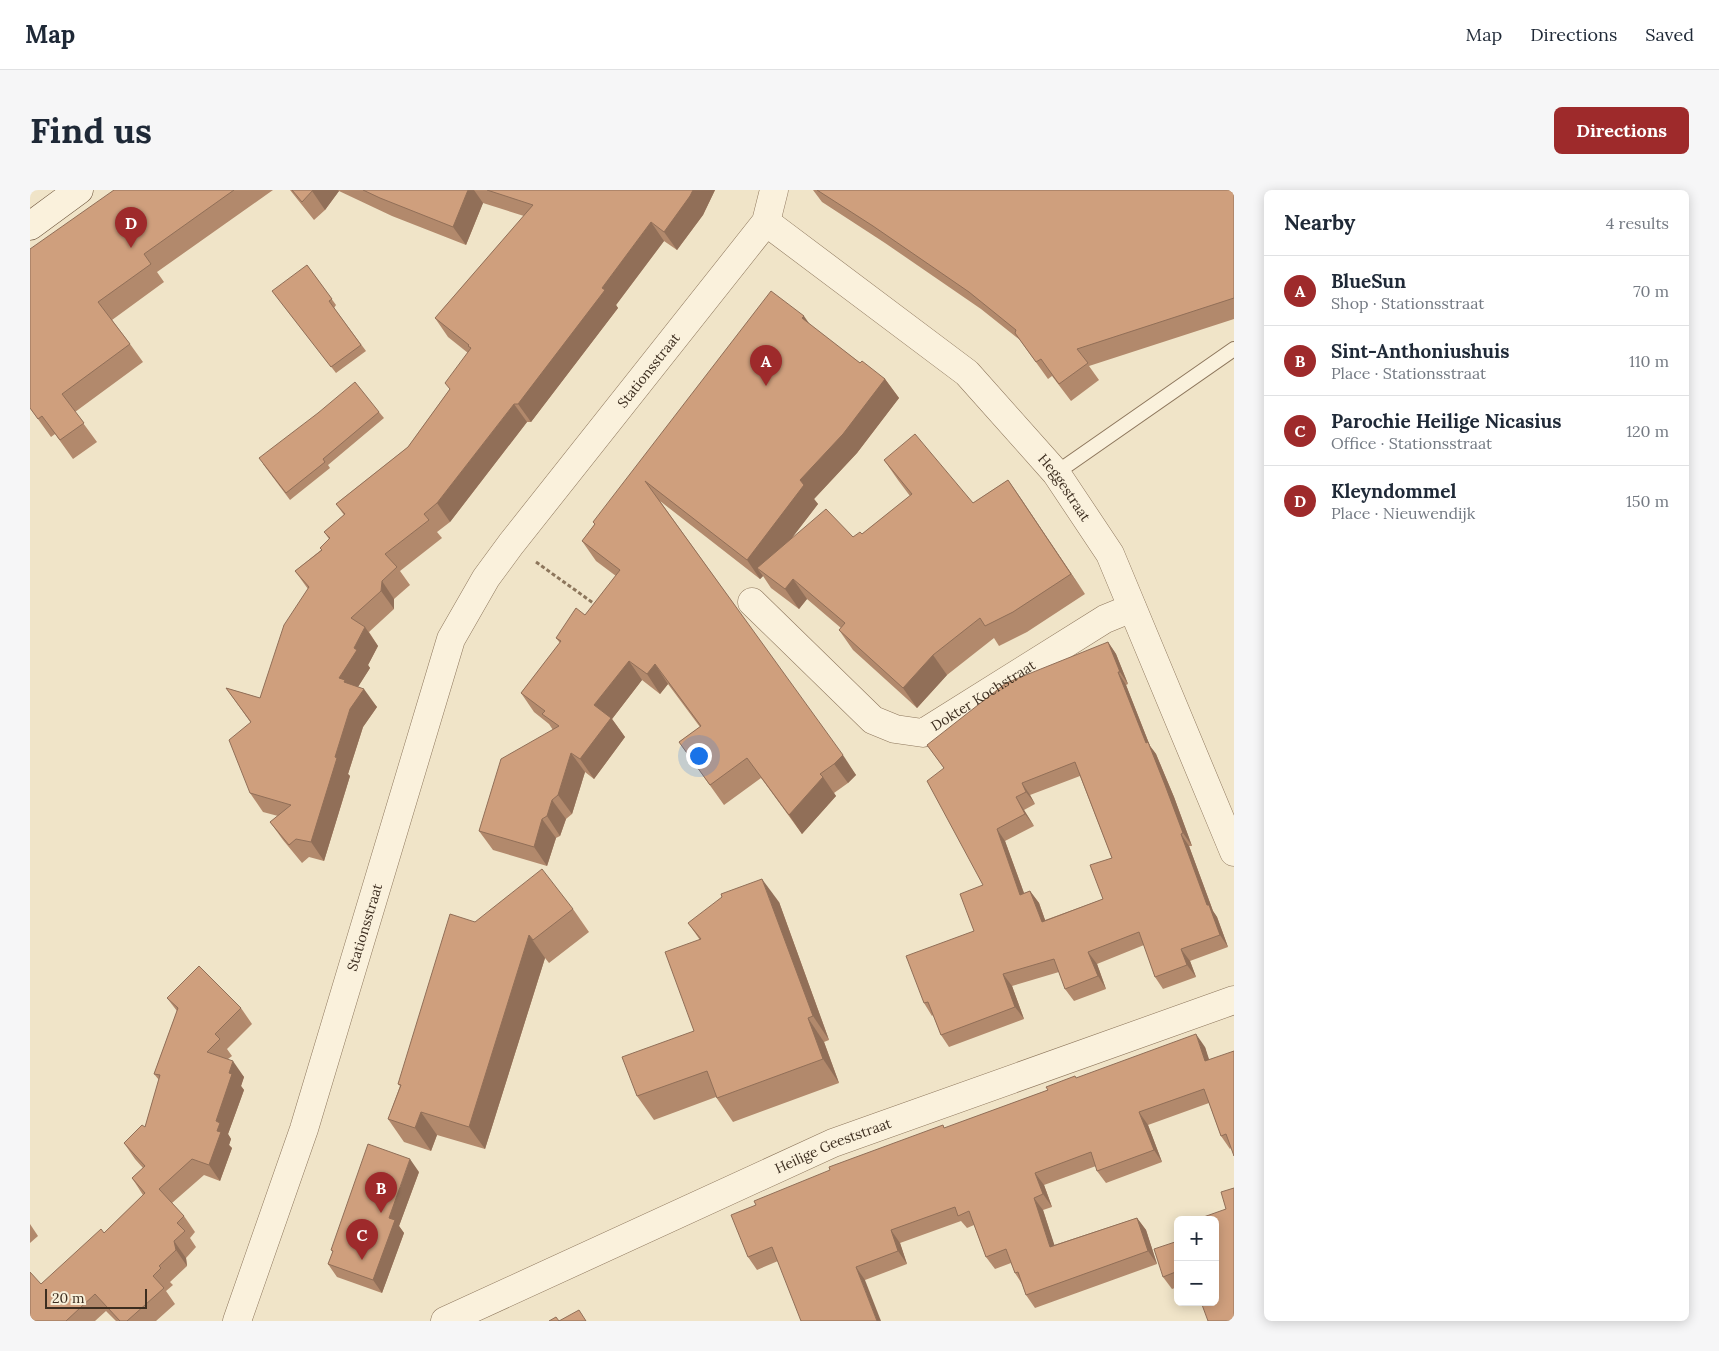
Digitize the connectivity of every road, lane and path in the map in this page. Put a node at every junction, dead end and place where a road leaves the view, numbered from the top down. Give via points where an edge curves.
1 (774, 190) edge
2 (76, 191) edge
3 (766, 222) junction
4 (30, 226) edge
5 (1234, 349) edge
6 (1056, 473) junction
7 (511, 544) junction
8 (752, 602) dead end
9 (597, 606) edge
10 (1132, 608) junction
11 (1234, 852) edge
12 (1234, 1000) edge
13 (236, 1321) edge
14 (445, 1321) edge

1 - 3 street, Stationsstraat
2 - 4 street
3 - 6 street, Heggestraat via 967,373
3 - 7 street, Stationsstraat
5 - 6 lane
6 - 10 street, Heggestraat via 1110,554
7 - 9 path
7 - 13 street, Stationsstraat via 486,578 451,639 304,1129
8 - 10 street, Dokter Kochstraat via 872,720 895,729 923,733 1105,619
10 - 11 street, Heggestraat
12 - 14 street, Heilige Geeststraat via 833,1142

